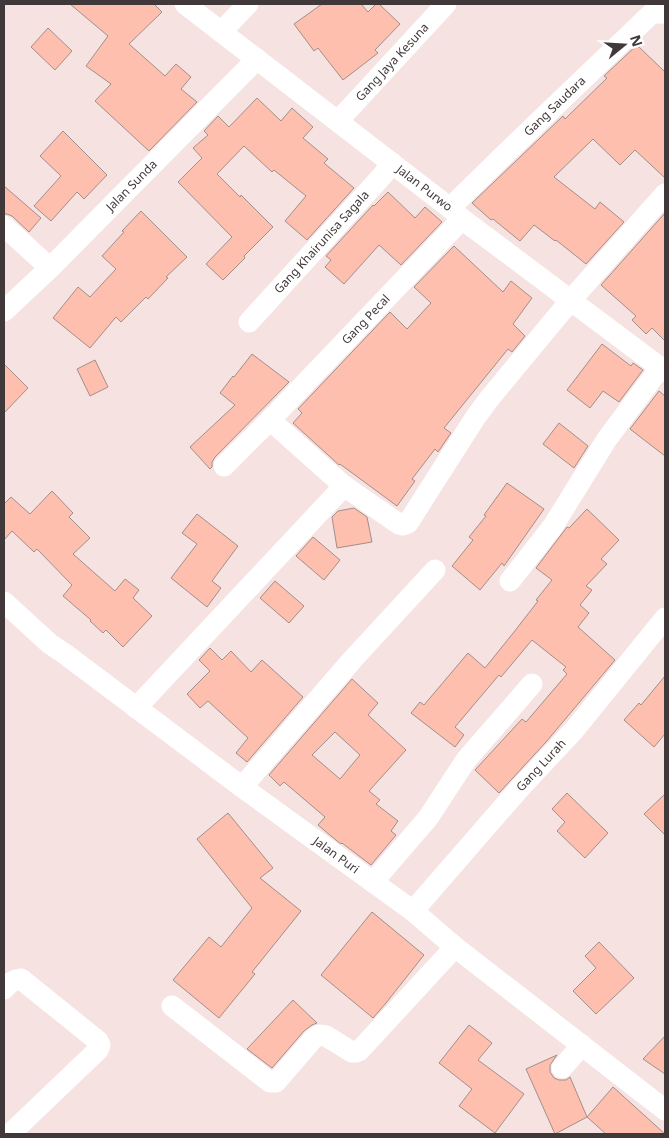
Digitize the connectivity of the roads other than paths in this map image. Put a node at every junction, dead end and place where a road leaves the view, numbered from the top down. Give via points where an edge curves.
1 (185, 4) edge
2 (248, 4) edge
3 (446, 4) edge
4 (665, 13) edge
5 (221, 32) junction
6 (257, 59) junction
7 (338, 121) junction
8 (392, 163) junction
9 (665, 194) edge
10 (456, 213) junction
11 (4, 226) edge
12 (50, 268) junction
13 (570, 300) junction
14 (4, 311) edge
15 (249, 322) dead end
16 (663, 369) edge
17 (270, 420) junction
18 (224, 466) dead end
19 (344, 486) junction
20 (435, 570) dead end
21 (510, 581) dead end
22 (4, 602) edge
23 (665, 618) edge
24 (532, 684) dead end
25 (136, 708) junction
26 (242, 787) junction
27 (373, 882) junction
28 (413, 911) junction
29 (456, 947) junction
30 (4, 989) edge
31 (172, 1006) dead end
32 (582, 1045) junction
33 (562, 1068) dead end
34 (665, 1110) edge
35 (10, 1134) edge

1 - 5 street, Jalan Purwo
2 - 5 street
3 - 7 street, Gang Jaya Kesuna
4 - 10 street, Gang Saudara via 651,14 504,155
5 - 6 street, Jalan Purwo
6 - 7 street, Jalan Purwo
6 - 12 street, Jalan Sunda
7 - 8 street, Jalan Purwo
8 - 10 street, Jalan Purwo
8 - 15 street, Gang Khairunisa Sagala
9 - 13 street
10 - 13 street, Jalan Purwo
10 - 17 street, Gang Pecal
11 - 12 street
12 - 14 street, Jalan Sunda
13 - 16 street, Jalan Purwo
13 - 19 street via 475,418 408,523 399,524
16 - 21 street via 608,438 553,526
17 - 18 street, Gang Pecal
17 - 19 street
19 - 25 street
20 - 26 street
22 - 25 street, Jalan Puri via 58,649
23 - 28 street, Gang Lurah via 575,729
24 - 27 street via 466,760 428,818
25 - 26 street, Jalan Puri
26 - 27 street, Jalan Puri
27 - 28 street, Jalan Puri
28 - 29 street, Jalan Puri
29 - 31 street via 360,1050 352,1052 319,1035 276,1082 270,1082
29 - 32 street, Jalan Puri
30 - 35 street via 15,979 21,979 100,1045
32 - 33 street
32 - 34 street, Jalan Puri

